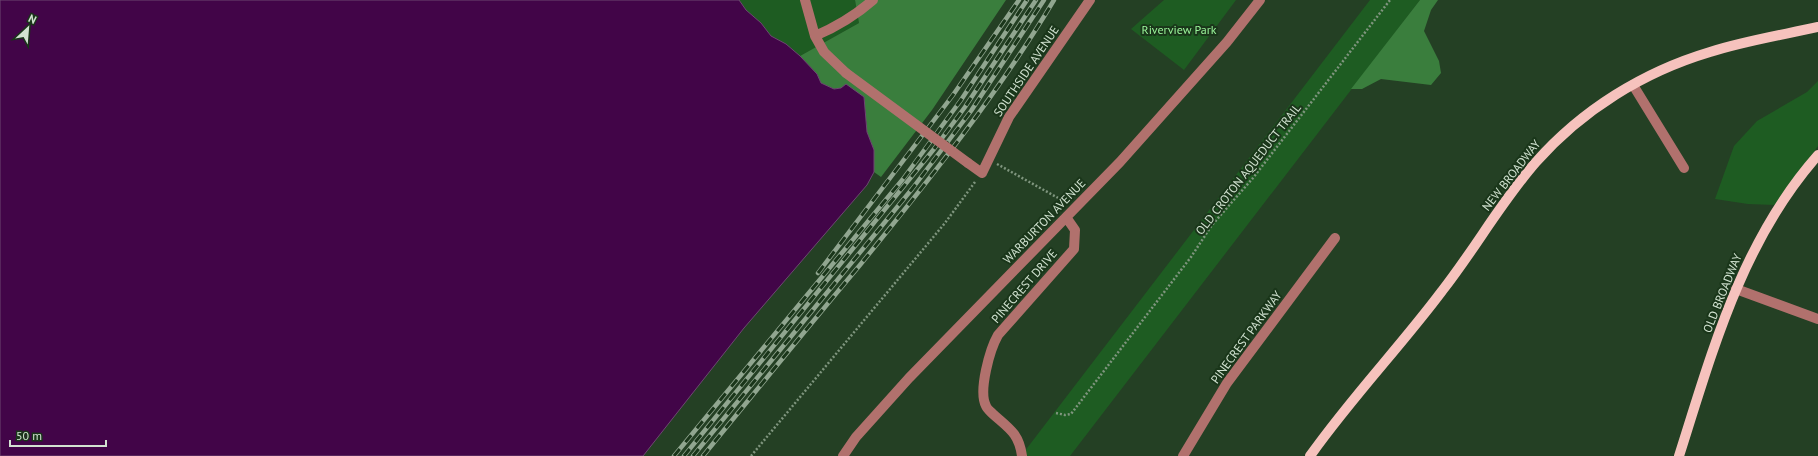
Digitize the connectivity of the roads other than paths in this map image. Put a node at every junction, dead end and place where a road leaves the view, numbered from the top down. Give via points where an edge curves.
1 (805, 0) edge
2 (873, 0) edge
3 (1090, 0) edge
4 (1260, 0) edge
5 (1818, 27) edge
6 (815, 36) junction
7 (1632, 85) junction
8 (1818, 155) edge
9 (1684, 168) dead end
10 (1066, 217) junction
11 (1335, 238) dead end
12 (1736, 289) junction
13 (1818, 319) edge
14 (843, 456) edge
15 (1022, 456) edge
16 (1183, 456) edge
17 (1310, 456) edge
18 (1679, 456) edge

1 - 6 street
2 - 6 street via 861,11
3 - 6 street, SOUTHSIDE AVENUE, bridge via 1009,117 982,173 846,73 824,52
4 - 10 street, WARBURTON AVENUE via 1217,54 1120,162
5 - 7 main road, NEW BROADWAY via 1711,51 1665,68
7 - 9 street
7 - 17 main road, NEW BROADWAY via 1602,103 1575,124 1536,162 1444,289
8 - 12 main road, OLD BROADWAY via 1800,175 1772,218 1753,251
10 - 14 street, WARBURTON AVENUE via 909,378 856,437
10 - 15 street, PINECREST DRIVE via 1075,230 1074,249 998,335 984,383 983,397 986,407 1013,432 1020,443
11 - 16 street, PINECREST PARKWAY via 1227,383
12 - 13 street
12 - 18 main road, OLD BROADWAY

